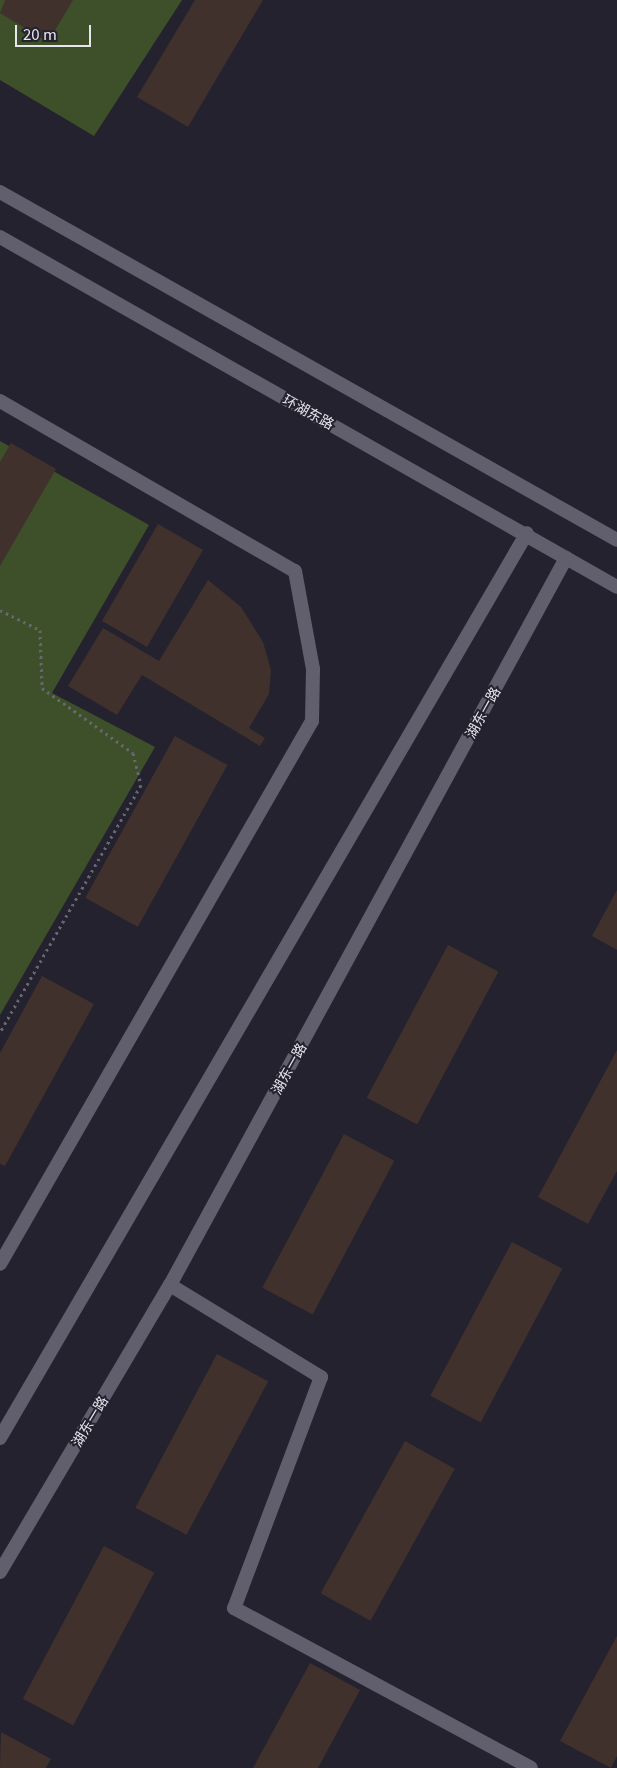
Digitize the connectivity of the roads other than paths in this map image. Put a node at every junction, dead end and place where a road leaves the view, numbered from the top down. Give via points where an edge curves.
1 (0, 192) edge
2 (0, 238) edge
3 (0, 400) edge
4 (527, 533) junction
5 (617, 540) edge
6 (566, 558) junction
7 (617, 587) edge
8 (0, 1264) edge
9 (170, 1285) junction
10 (0, 1438) edge
11 (0, 1572) edge
12 (531, 1768) edge

1 - 5 main road
2 - 4 main road, 环湖东路
3 - 8 main road via 295,571 313,669 312,721
4 - 6 main road, 环湖东路
4 - 10 main road
6 - 7 main road, 环湖东路
6 - 9 main road, 湖东一路
9 - 11 main road, 湖东一路
9 - 12 main road via 321,1377 234,1608

